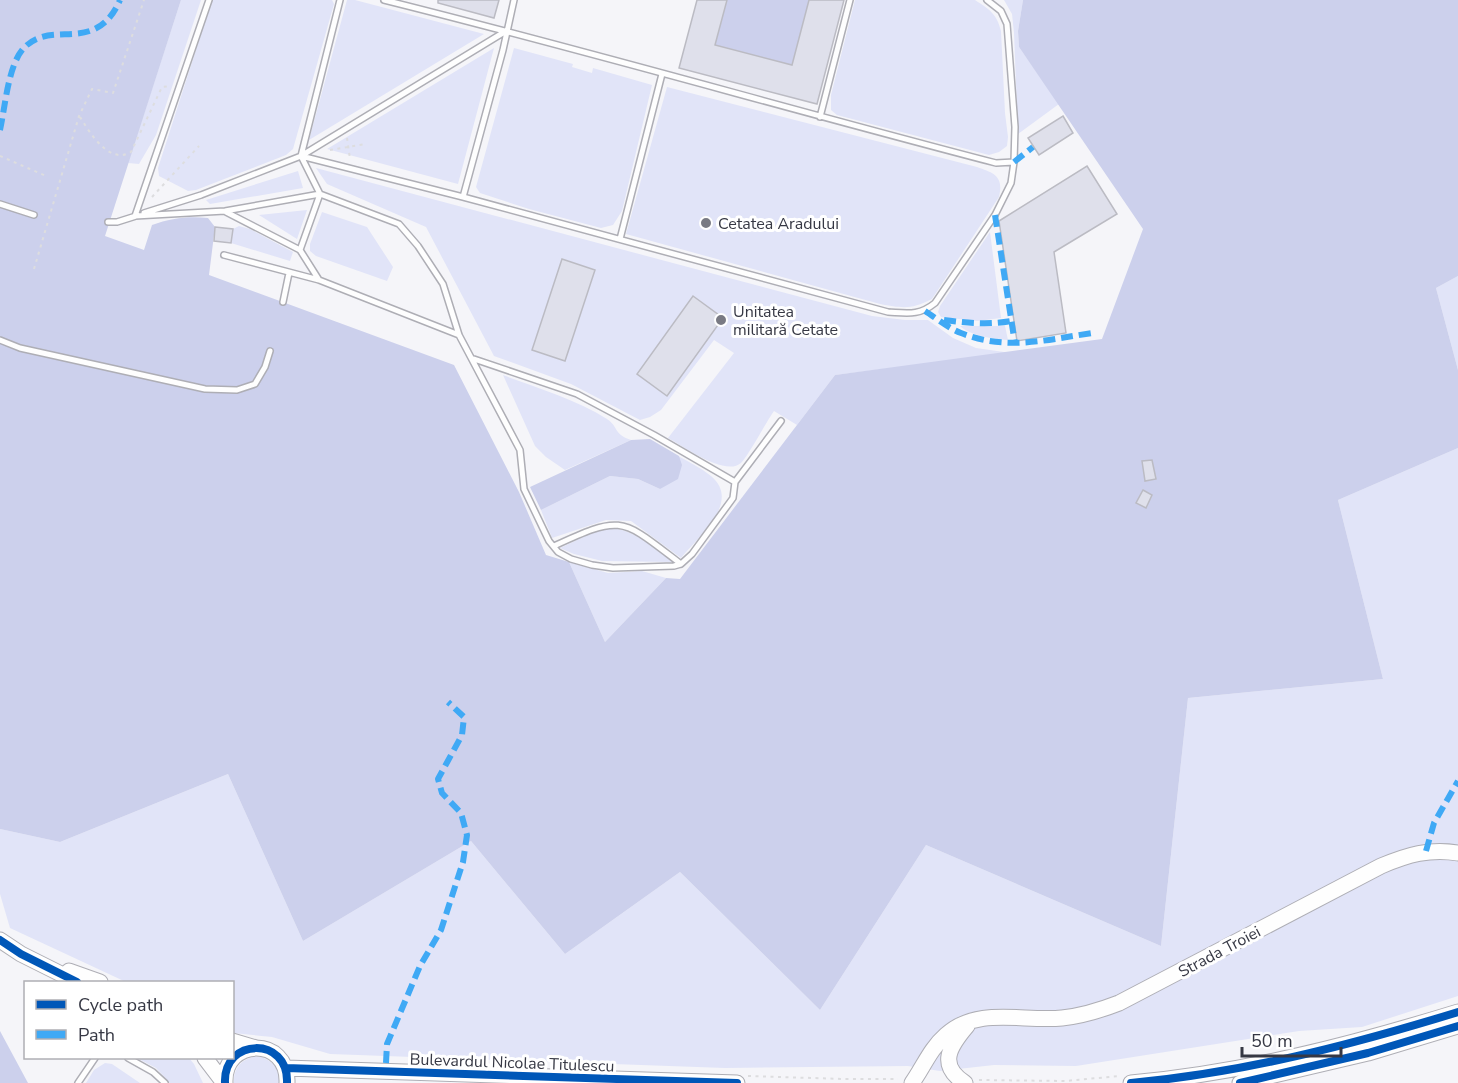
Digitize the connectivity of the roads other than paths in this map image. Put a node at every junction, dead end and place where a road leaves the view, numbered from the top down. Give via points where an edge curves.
1 (209, 0) edge
2 (340, 0) edge
3 (384, 0) edge
4 (514, 0) edge
5 (850, 0) edge
6 (987, 0) edge
7 (506, 31) junction
8 (662, 74) junction
9 (820, 117) junction
10 (301, 156) junction
11 (1014, 162) junction
12 (320, 194) junction
13 (463, 197) junction
14 (0, 204) edge
15 (225, 211) junction
16 (34, 215) dead end
17 (135, 216) junction
18 (108, 222) dead end
19 (620, 239) junction
20 (300, 250) junction
21 (224, 255) dead end
22 (289, 273) junction
23 (319, 280) junction
24 (283, 302) dead end
25 (459, 335) junction
26 (0, 340) edge
27 (270, 351) dead end
28 (474, 359) junction
29 (781, 421) dead end
30 (735, 482) junction
31 (554, 546) junction
32 (681, 564) junction
33 (1458, 853) edge
34 (0, 940) edge
35 (21, 954) junction
36 (76, 981) edge
37 (97, 981) edge
38 (1458, 1012) edge
39 (971, 1021) junction
40 (1458, 1026) edge
41 (234, 1042) edge
42 (256, 1048) junction
43 (234, 1056) edge
44 (94, 1059) edge
45 (130, 1059) edge
46 (206, 1059) edge
47 (232, 1059) edge
48 (287, 1076) edge
49 (740, 1079) edge
50 (1127, 1079) edge
51 (913, 1080) edge
52 (962, 1081) edge
53 (78, 1083) edge
54 (165, 1083) edge
55 (224, 1083) edge
56 (1240, 1083) edge

1 - 17 lane
2 - 10 lane
3 - 7 lane
4 - 7 lane
5 - 9 lane
6 - 11 lane via 1001,11 1007,24
7 - 8 lane
7 - 10 lane
7 - 13 lane
8 - 9 lane
8 - 19 lane
9 - 11 lane via 996,163
10 - 12 lane
10 - 13 lane
10 - 17 lane
11 - 19 lane via 1011,183 994,215 935,303 925,311 910,314 888,312
12 - 15 lane
12 - 20 lane
12 - 25 lane via 399,224 443,284
13 - 19 lane
14 - 16 lane
15 - 17 lane
15 - 20 lane
17 - 18 lane
20 - 23 lane
21 - 22 lane
22 - 23 lane
22 - 24 lane
23 - 25 lane
25 - 28 lane
26 - 27 lane via 20,348 205,389 237,390 255,384
28 - 30 lane via 577,394
28 - 31 lane via 520,450 524,489
29 - 30 lane
30 - 32 lane via 733,498
31 - 32 lane via 571,559 613,568
31 - 32 lane via 592,529 616,524 641,533
33 - 39 main road, Strada Troiei via 1426,851 1388,862 1110,1006 1062,1018 1001,1016
34 - 35 main road
35 - 36 main road
35 - 37 main road
38 - 50 main road via 1301,1056 1172,1079
39 - 51 main road via 948,1033 929,1053
39 - 52 main road via 951,1047 948,1059
40 - 56 main road via 1368,1053
41 - 42 main road
42 - 43 main road
42 - 48 main road via 280,1058
44 - 53 lane
45 - 54 lane
46 - 55 main road
47 - 55 main road
48 - 49 main road, Bulevardul Nicolae Titulescu

